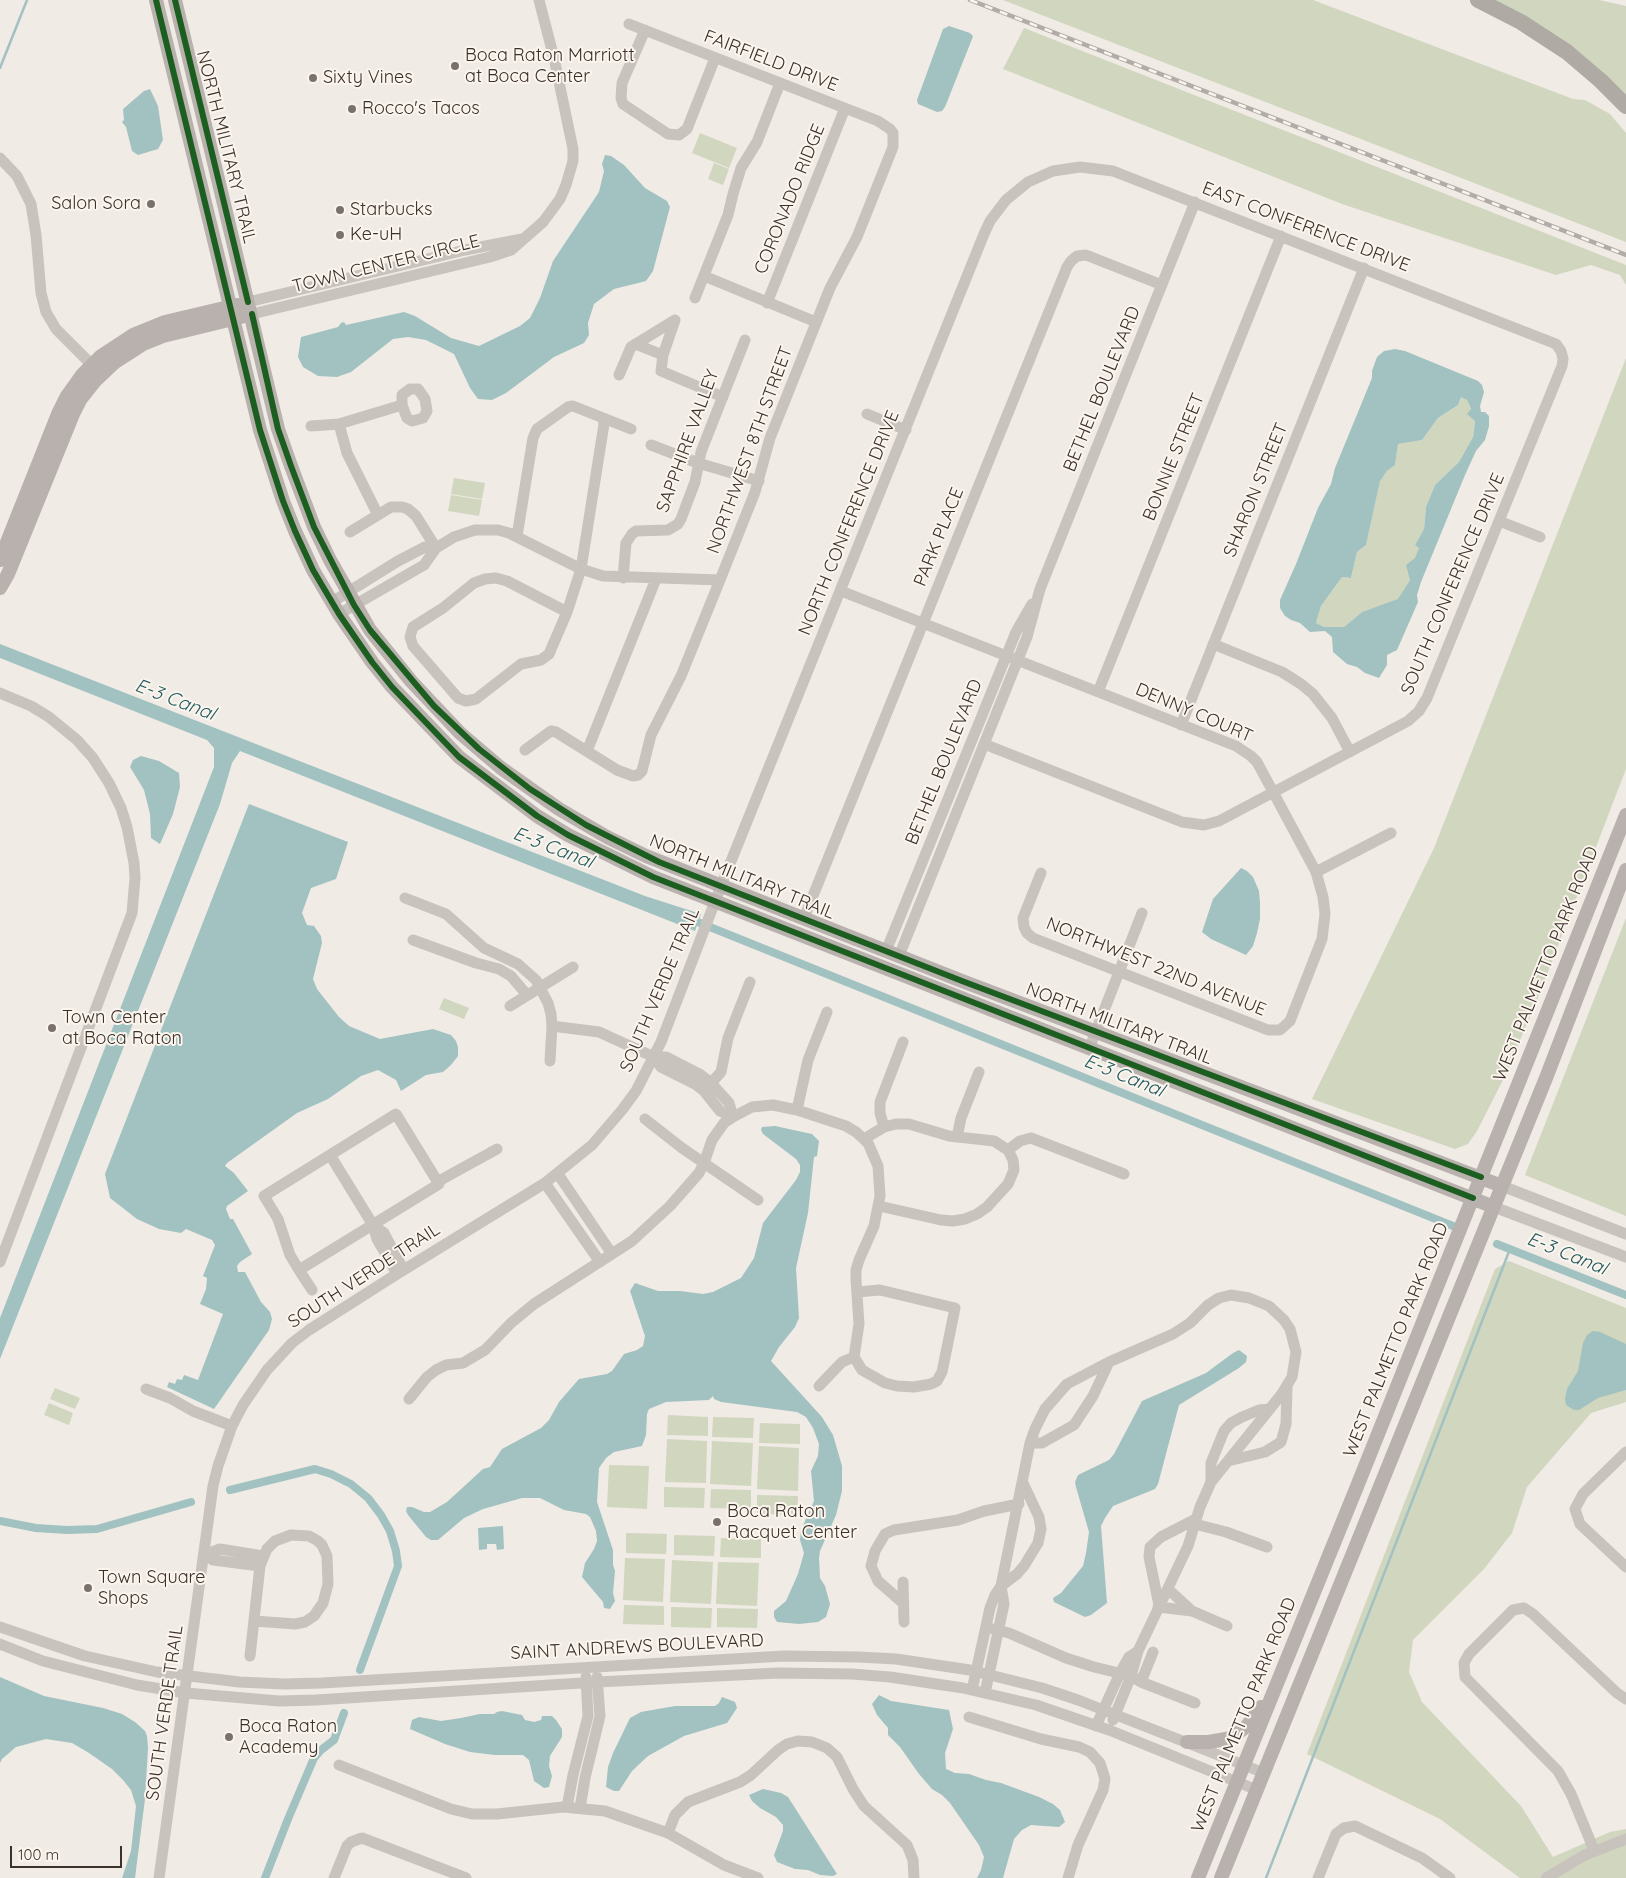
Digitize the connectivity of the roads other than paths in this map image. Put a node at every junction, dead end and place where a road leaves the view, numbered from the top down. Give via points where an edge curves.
1 (156, 0) edge
2 (175, 0) edge
3 (539, 0) edge
4 (1478, 0) edge
5 (629, 24) dead end
6 (645, 30) junction
7 (166, 38) junction
8 (715, 58) junction
9 (190, 61) junction
10 (172, 63) junction
11 (780, 83) junction
12 (198, 96) junction
13 (1626, 106) edge
14 (845, 108) junction
15 (894, 137) joint
16 (0, 158) edge
17 (1040, 176) joint
18 (1196, 202) junction
19 (1281, 236) junction
20 (1364, 268) junction
21 (704, 276) junction
22 (1162, 285) junction
23 (695, 298) dead end
24 (767, 303) junction
25 (250, 308) junction
26 (231, 313) junction
27 (816, 322) junction
28 (745, 340) dead end
29 (635, 344) junction
30 (1556, 344) joint
31 (663, 355) junction
32 (96, 370) junction
33 (618, 375) dead end
34 (723, 397) junction
35 (402, 406) dead end
36 (867, 414) dead end
37 (603, 418) junction
38 (339, 424) junction
39 (310, 426) dead end
40 (630, 429) dead end
41 (906, 430) junction
42 (651, 444) dead end
43 (698, 463) junction
44 (759, 481) junction
45 (378, 515) junction
46 (1499, 521) junction
47 (350, 532) dead end
48 (517, 536) junction
49 (1540, 537) dead end
50 (4, 543) edge
51 (436, 548) junction
52 (0, 560) edge
53 (581, 568) junction
54 (623, 578) junction
55 (656, 579) junction
56 (720, 580) junction
57 (0, 588) edge
58 (1040, 590) junction
59 (841, 591) junction
60 (351, 599) junction
61 (336, 608) junction
62 (567, 612) junction
63 (924, 623) junction
64 (1213, 644) junction
65 (1006, 656) junction
66 (1018, 660) junction
67 (0, 692) edge
68 (1098, 692) junction
69 (1181, 724) junction
70 (984, 744) junction
71 (524, 750) dead end
72 (587, 752) junction
73 (1350, 752) junction
74 (1274, 792) junction
75 (1626, 815) edge
76 (1391, 833) dead end
77 (1626, 870) edge
78 (1316, 872) junction
79 (1041, 873) dead end
80 (721, 886) junction
81 (405, 898) dead end
82 (713, 906) junction
83 (1142, 913) dead end
84 (804, 918) junction
85 (413, 940) dead end
86 (886, 951) junction
87 (900, 956) junction
88 (875, 964) junction
89 (573, 967) dead end
90 (1119, 972) junction
91 (750, 982) dead end
92 (540, 987) junction
93 (527, 995) junction
94 (510, 1006) dead end
95 (826, 1012) dead end
96 (552, 1026) junction
97 (1280, 1030) joint
98 (1096, 1031) junction
99 (903, 1042) dead end
100 (1089, 1049) junction
101 (654, 1057) junction
102 (550, 1060) dead end
103 (979, 1072) dead end
104 (708, 1087) junction
105 (797, 1110) junction
106 (733, 1117) junction
107 (644, 1120) dead end
108 (884, 1127) junction
109 (957, 1137) junction
110 (864, 1139) junction
111 (497, 1149) dead end
112 (1008, 1150) junction
113 (330, 1155) junction
114 (704, 1163) junction
115 (558, 1174) junction
116 (1124, 1174) dead end
117 (1481, 1177) junction
118 (437, 1182) junction
119 (545, 1183) junction
120 (1502, 1186) junction
121 (1473, 1198) junction
122 (758, 1200) dead end
123 (879, 1206) junction
124 (1494, 1206) junction
125 (373, 1225) junction
126 (1626, 1234) edge
127 (612, 1254) junction
128 (1626, 1257) edge
129 (0, 1262) edge
130 (600, 1262) junction
131 (299, 1270) junction
132 (400, 1272) junction
133 (312, 1290) dead end
134 (857, 1292) junction
135 (854, 1357) junction
136 (1108, 1362) junction
137 (820, 1386) dead end
138 (1287, 1387) junction
139 (146, 1389) dead end
140 (410, 1399) dead end
141 (1270, 1409) junction
142 (232, 1426) junction
143 (1030, 1443) junction
144 (1626, 1452) edge
145 (1228, 1460) junction
146 (1211, 1482) junction
147 (1023, 1483) junction
148 (1358, 1484) junction
149 (1378, 1492) junction
150 (1019, 1504) junction
151 (1196, 1522) junction
152 (1267, 1547) dead end
153 (204, 1556) junction
154 (262, 1561) junction
155 (1626, 1567) edge
156 (903, 1582) dead end
157 (1001, 1586) junction
158 (1168, 1589) junction
159 (903, 1603) junction
160 (1159, 1606) junction
161 (1192, 1611) junction
162 (254, 1620) junction
163 (904, 1622) dead end
164 (1227, 1626) dead end
165 (0, 1627) edge
166 (986, 1629) junction
167 (999, 1629) junction
168 (26, 1637) junction
169 (0, 1644) edge
170 (1138, 1651) junction
171 (20, 1652) junction
172 (1153, 1652) dead end
173 (250, 1656) dead end
174 (590, 1667) junction
175 (983, 1673) junction
176 (1120, 1673) junction
177 (188, 1677) junction
178 (1136, 1679) junction
179 (592, 1683) junction
180 (1275, 1688) junction
181 (972, 1690) junction
182 (186, 1693) junction
183 (985, 1693) junction
184 (1626, 1699) edge
185 (1195, 1704) dead end
186 (1102, 1709) junction
187 (1115, 1714) junction
188 (969, 1717) dead end
189 (1096, 1726) junction
190 (1109, 1730) junction
191 (1187, 1742) junction
192 (339, 1765) dead end
193 (1244, 1765) junction
194 (1264, 1773) junction
195 (1237, 1782) junction
196 (1257, 1790) junction
197 (568, 1804) junction
198 (580, 1808) junction
199 (668, 1833) junction
200 (1626, 1839) edge
201 (1594, 1850) junction
202 (159, 1878) edge
203 (334, 1878) edge
204 (466, 1878) edge
205 (758, 1878) edge
206 (914, 1878) edge
207 (1068, 1878) edge
208 (1198, 1878) edge
209 (1221, 1878) edge
210 (1318, 1878) edge
211 (1450, 1878) edge
212 (1546, 1878) edge

1 - 7 main road, NORTH MILITARY TRAIL
2 - 9 main road, NORTH MILITARY TRAIL
3 - 25 street, TOWN CENTER CIRCLE via 573,149 571,172 560,199 543,222 510,250 490,257
4 - 13 highway via 1521,22 1567,52
5 - 6 street, FAIRFIELD DRIVE
6 - 8 street, FAIRFIELD DRIVE
6 - 8 street via 622,83 621,98 623,104 668,134 679,135 687,128
7 - 9 main road
7 - 10 main road, NORTH MILITARY TRAIL
8 - 11 street, FAIRFIELD DRIVE
9 - 12 main road, NORTH MILITARY TRAIL
10 - 12 main road
10 - 26 main road, NORTH MILITARY TRAIL
11 - 14 street, FAIRFIELD DRIVE
11 - 21 street via 757,142 741,168 728,215
12 - 25 main road, NORTH MILITARY TRAIL
14 - 15 street, FAIRFIELD DRIVE via 878,121 890,129
14 - 24 street, CORONADO RIDGE
15 - 27 street, NORTHWEST 8TH STREET via 894,146 857,237 835,276
16 - 32 street via 17,176 31,204 40,287 46,312 56,329
17 - 18 street, EAST CONFERENCE DRIVE via 1080,166 1107,169
17 - 41 street, NORTH CONFERENCE DRIVE via 1006,200 990,222
18 - 19 street, EAST CONFERENCE DRIVE
18 - 22 street, BETHEL BOULEVARD
19 - 20 street, EAST CONFERENCE DRIVE
19 - 68 street, BONNIE STREET
20 - 30 street, EAST CONFERENCE DRIVE
20 - 64 street, SHARON STREET
21 - 23 street
21 - 24 street
22 - 58 street, BETHEL BOULEVARD
22 - 63 street, PARK PLACE via 1086,255 1078,256 1066,267
24 - 27 street
25 - 26 main road
25 - 60 main road, NORTH MILITARY TRAIL via 278,429 314,527
26 - 32 main road via 152,340
26 - 61 main road, NORTH MILITARY TRAIL via 260,430 283,500 314,570
27 - 44 street, NORTHWEST 8TH STREET via 770,438
28 - 34 street, SAPPHIRE VALLEY
29 - 31 street
29 - 31 street via 675,320
29 - 33 street
30 - 46 street, SOUTH CONFERENCE DRIVE via 1561,351 1562,366
31 - 34 street via 661,371
32 - 50 main road via 72,389 58,414
32 - 57 main road via 73,414
34 - 43 street, SAPPHIRE VALLEY
35 - 38 street
36 - 41 street
37 - 40 street
37 - 48 street via 579,408 568,408 537,429
37 - 53 street
38 - 39 street
38 - 45 street via 347,453
41 - 59 street, NORTH CONFERENCE DRIVE
42 - 43 street
43 - 44 street
43 - 54 street, SAPPHIRE VALLEY via 695,482 678,524 668,530 636,531 628,538
44 - 56 street, NORTHWEST 8TH STREET
45 - 47 street
45 - 51 street via 391,508 408,509
46 - 49 street
46 - 73 street, SOUTH CONFERENCE DRIVE via 1423,704 1408,721
48 - 51 street via 498,530 475,530
48 - 53 street
50 - 52 main road
51 - 60 street via 424,565
51 - 60 street via 425,548 398,561
53 - 54 street via 603,576
53 - 62 street
54 - 55 street
55 - 56 street
55 - 72 street
56 - 72 street, NORTHWEST 8TH STREET via 681,676 651,735 642,771 633,776
58 - 65 street, BETHEL BOULEVARD
58 - 66 street, BETHEL BOULEVARD
59 - 63 street, DENNY COURT
59 - 80 street, NORTH CONFERENCE DRIVE
60 - 61 street
60 - 80 main road, NORTH MILITARY TRAIL via 370,630 428,700 501,768 607,837
61 - 82 main road, NORTH MILITARY TRAIL via 392,688 459,757 568,836
62 - 62 street via 507,581 485,578 412,626 410,637 413,646 458,698 476,700 516,667 546,658
63 - 65 street, DENNY COURT
63 - 84 street, PARK PLACE
64 - 69 street, SHARON STREET
64 - 73 street via 1275,668 1301,684 1327,711
65 - 66 street, DENNY COURT
65 - 86 street, BETHEL BOULEVARD
66 - 68 street, DENNY COURT
66 - 70 street, BETHEL BOULEVARD
67 - 129 street via 49,718 77,740 93,758 121,808 134,863 134,878 132,913
68 - 69 street, DENNY COURT
69 - 74 street, DENNY COURT via 1244,750 1257,762
70 - 74 street, SOUTH CONFERENCE DRIVE via 1188,824 1204,825 1219,821
70 - 87 street, BETHEL BOULEVARD
71 - 72 street via 551,731
73 - 74 street, SOUTH CONFERENCE DRIVE
74 - 78 street, DENNY COURT
75 - 117 main road, WEST PALMETTO PARK ROAD
76 - 78 street
77 - 120 main road
78 - 97 street, DENNY COURT via 1324,905 1322,939 1290,1021
79 - 90 street, NORTHWEST 22ND AVENUE via 1023,918 1027,933
80 - 82 street, NORTH CONFERENCE DRIVE
80 - 84 main road, NORTH MILITARY TRAIL
81 - 92 street via 446,914 484,948 518,964
82 - 88 main road, NORTH MILITARY TRAIL
82 - 101 street, SOUTH VERDE TRAIL
83 - 90 street
84 - 86 main road, NORTH MILITARY TRAIL
85 - 93 street via 499,969 511,976
86 - 87 main road, NORTH MILITARY TRAIL
87 - 88 main road
87 - 98 main road, NORTH MILITARY TRAIL
88 - 100 main road, NORTH MILITARY TRAIL
89 - 92 street
90 - 97 street, NORTHWEST 22ND AVENUE via 1268,1030
90 - 98 street
91 - 104 street via 728,1038 721,1072
92 - 93 street
92 - 96 street via 548,1003
93 - 94 street
95 - 105 street via 808,1060
96 - 101 street via 599,1032
96 - 102 street
98 - 100 street
98 - 117 main road, NORTH MILITARY TRAIL
99 - 108 street via 880,1102
100 - 121 main road, NORTH MILITARY TRAIL
101 - 104 street via 666,1057 701,1075
101 - 115 street, SOUTH VERDE TRAIL via 636,1091 608,1128
103 - 109 street
104 - 106 street via 720,1111
105 - 106 street via 762,1105
105 - 110 street via 846,1126
106 - 114 street via 724,1123 712,1140
107 - 114 street
108 - 109 street via 909,1124
108 - 110 street
109 - 112 street via 994,1141
110 - 123 street via 878,1166
111 - 118 street
112 - 116 street via 1031,1138
112 - 123 street via 1014,1164 1011,1180 987,1207 971,1217 941,1220
113 - 118 street via 396,1114
113 - 125 street
113 - 131 street via 264,1196 278,1219 288,1250
114 - 122 street
114 - 127 street via 670,1206 632,1241
115 - 119 street, SOUTH VERDE TRAIL
115 - 127 street
117 - 120 main road, NORTH MILITARY TRAIL
117 - 121 main road, WEST PALMETTO PARK ROAD
118 - 125 street
119 - 130 street
119 - 132 street, SOUTH VERDE TRAIL
120 - 124 main road
120 - 126 street
121 - 124 main road, NORTH MILITARY TRAIL
121 - 148 main road, WEST PALMETTO PARK ROAD
123 - 134 street via 856,1270
124 - 128 street
124 - 149 main road
125 - 131 street
125 - 132 street via 377,1239
127 - 130 street
130 - 140 street via 520,1315 485,1350 463,1363 436,1370
131 - 133 street
132 - 142 street, SOUTH VERDE TRAIL via 292,1343 254,1387
134 - 135 street via 859,1324
134 - 135 street via 880,1290 955,1308 942,1372 940,1378 931,1384 908,1387 885,1383 862,1370
135 - 137 street via 842,1362
136 - 138 street via 1173,1334 1190,1324 1219,1298 1237,1295 1269,1306 1290,1329 1296,1361
136 - 143 street via 1063,1388 1045,1409
136 - 143 street via 1093,1396 1074,1425 1042,1443
138 - 141 street
138 - 145 street via 1286,1424 1281,1442 1265,1452
139 - 142 street
141 - 145 street
141 - 146 street via 1242,1417 1224,1431 1211,1463
142 - 153 street, SOUTH VERDE TRAIL via 213,1486
143 - 147 street
144 - 155 street via 1583,1494 1575,1509 1578,1520
145 - 146 street
146 - 151 street
147 - 150 street
147 - 157 street via 1035,1505 1041,1529 1032,1555 1017,1574
148 - 149 main road
148 - 180 main road, WEST PALMETTO PARK ROAD
149 - 194 main road
150 - 157 street
150 - 159 street via 885,1534 871,1566 878,1581
151 - 152 street
151 - 158 street via 1185,1555
151 - 160 street via 1161,1537 1150,1547 1149,1558
153 - 154 street via 213,1560
153 - 177 street, SOUTH VERDE TRAIL
154 - 162 street
154 - 162 street via 270,1544 279,1538 297,1535 314,1538 325,1550 328,1584 319,1610 305,1622
156 - 159 street
157 - 166 street via 990,1608
157 - 167 street via 1004,1604
158 - 160 street
158 - 161 street
159 - 163 street
160 - 161 street
160 - 170 street
161 - 164 street
162 - 173 street
165 - 168 street, SAINT ANDREWS BOULEVARD
166 - 167 street
166 - 175 street
167 - 175 street
167 - 176 street via 1066,1658
168 - 171 street
168 - 177 street, SAINT ANDREWS BOULEVARD via 85,1656
169 - 171 street, SAINT ANDREWS BOULEVARD
170 - 176 street via 1129,1657
170 - 178 street
171 - 182 street, SAINT ANDREWS BOULEVARD via 109,1679
172 - 178 street
174 - 175 street, SAINT ANDREWS BOULEVARD via 822,1656 896,1659
174 - 177 street, SAINT ANDREWS BOULEVARD via 313,1684
174 - 179 street
175 - 181 street
175 - 183 street
175 - 186 street, SAINT ANDREWS BOULEVARD via 1042,1688
176 - 178 street
176 - 186 street
177 - 182 street, SOUTH VERDE TRAIL
178 - 185 street
178 - 187 street
179 - 181 street, SAINT ANDREWS BOULEVARD via 815,1673 890,1677
179 - 182 street, SAINT ANDREWS BOULEVARD via 307,1701
179 - 197 street
179 - 198 street via 600,1716
180 - 191 main road via 1248,1726 1235,1735 1218,1741
180 - 193 main road, WEST PALMETTO PARK ROAD
181 - 183 street, SAINT ANDREWS BOULEVARD
182 - 202 street, SOUTH VERDE TRAIL
183 - 189 street, SAINT ANDREWS BOULEVARD via 1036,1705
184 - 201 street via 1528,1610 1513,1610 1465,1658 1465,1677 1558,1771 1568,1786
186 - 187 street, SAINT ANDREWS BOULEVARD
186 - 189 street
187 - 190 street
187 - 191 street, SAINT ANDREWS BOULEVARD
188 - 207 street via 1079,1747 1100,1762 1105,1779 1103,1790 1078,1845
189 - 190 street, SAINT ANDREWS BOULEVARD
190 - 195 street, SAINT ANDREWS BOULEVARD
191 - 193 street, SAINT ANDREWS BOULEVARD
192 - 197 street via 451,1809 472,1814 497,1814
193 - 194 street, SAINT ANDREWS BOULEVARD
193 - 195 main road, WEST PALMETTO PARK ROAD
194 - 196 main road
195 - 196 street, SAINT ANDREWS BOULEVARD
195 - 208 main road, WEST PALMETTO PARK ROAD
196 - 209 main road
197 - 198 street
198 - 199 street via 612,1812
199 - 205 street via 724,1865
199 - 206 street via 675,1815 688,1802 740,1782 787,1744 812,1742 827,1748 837,1757 864,1806 907,1846 913,1860
200 - 201 street
201 - 212 street
203 - 204 street via 347,1846 362,1838
210 - 211 street via 1336,1834 1355,1826 1422,1858

